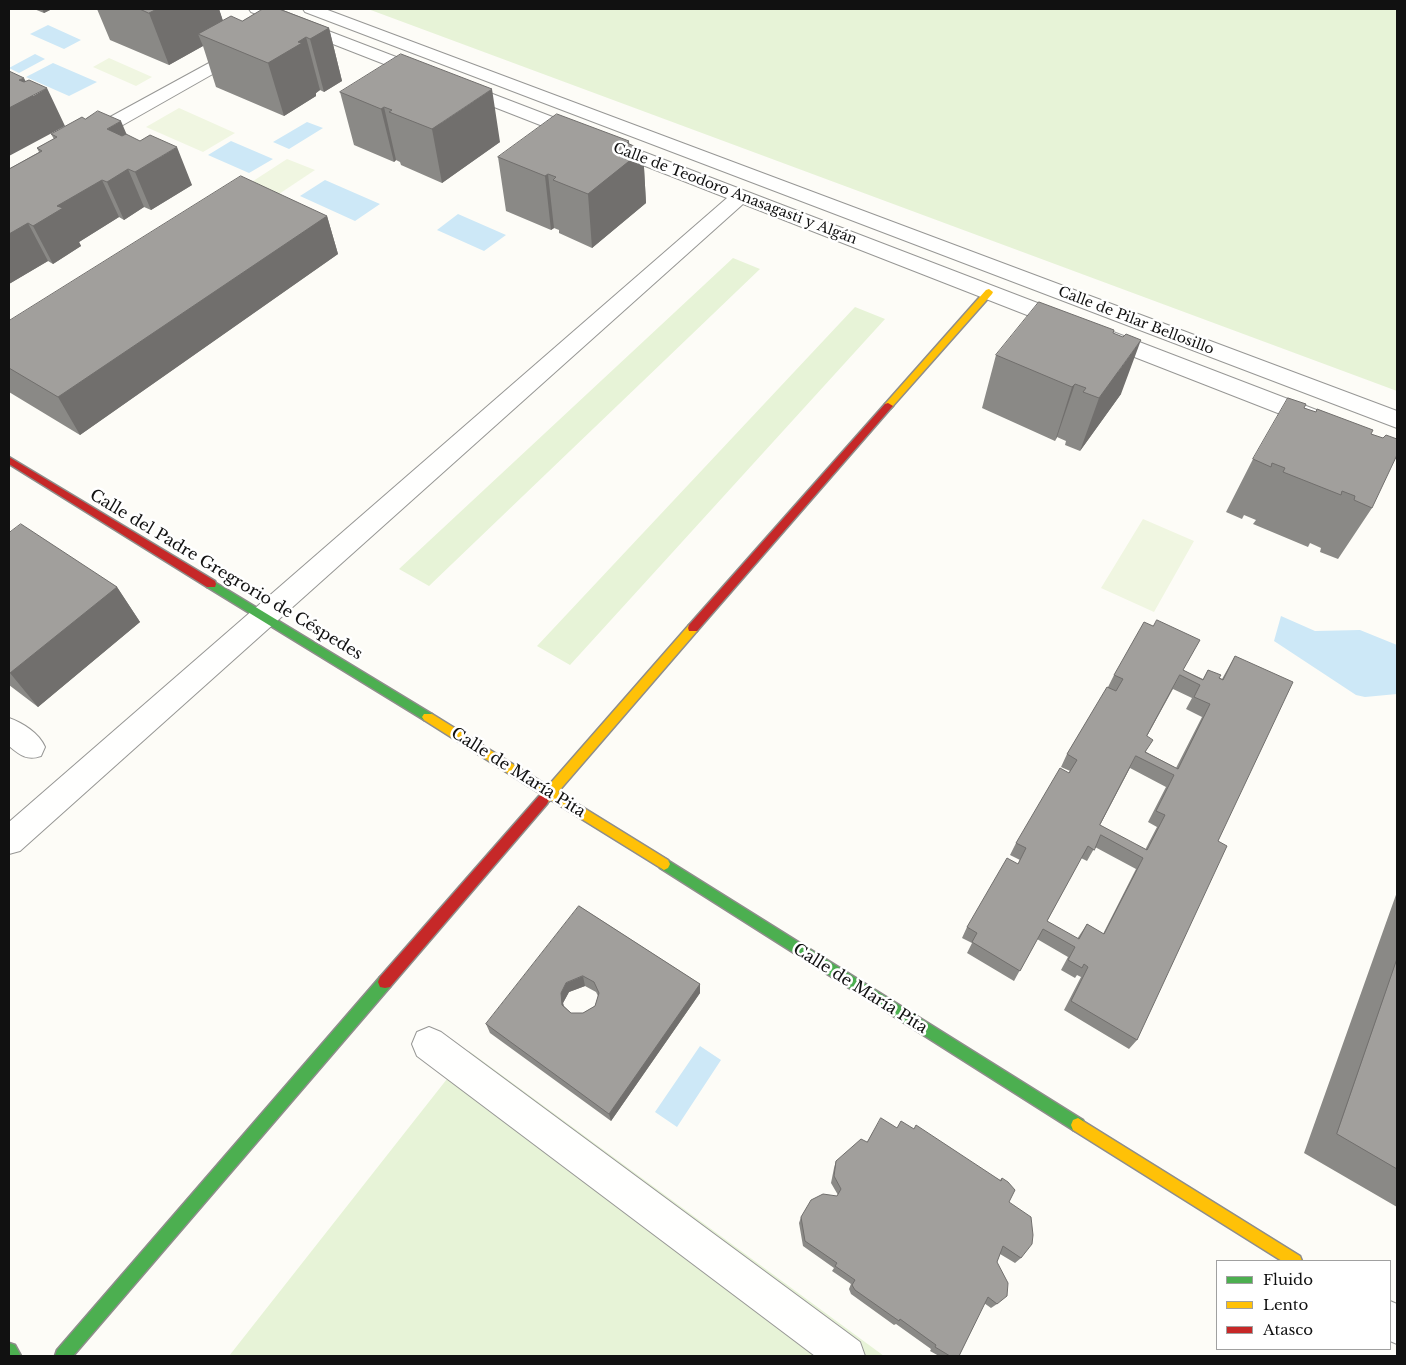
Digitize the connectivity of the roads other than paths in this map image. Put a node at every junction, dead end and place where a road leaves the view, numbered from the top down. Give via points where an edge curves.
1 (257, 9) edge
2 (312, 9) edge
3 (291, 22) junction
4 (273, 33) edge
5 (256, 42) edge
6 (68, 148) edge
7 (741, 196) junction
8 (874, 222) joint
9 (988, 292) junction
10 (1397, 420) edge
11 (1342, 429) edge
12 (9, 460) edge
13 (264, 616) junction
14 (426, 716) joint
15 (9, 730) edge
16 (31, 747) dead end
17 (549, 793) junction
18 (9, 841) edge
19 (429, 1044) dead end
20 (1293, 1260) edge
21 (9, 1351) edge
22 (14, 1356) edge
23 (63, 1356) edge
24 (846, 1356) edge

1 - 3 street, Calle de Teodoro Anasagasti y Algán
2 - 3 street
2 - 8 street, Calle de Teodoro Anasagasti y Algán
3 - 4 street
3 - 7 street, Calle de Teodoro Anasagasti y Algán
5 - 6 street
7 - 9 street, Calle de Teodoro Anasagasti y Algán
7 - 13 street
8 - 10 street, Calle de Pilar Bellosillo
9 - 11 street, Calle de Pilar Bellosillo
9 - 17 street
12 - 13 street, Calle del Padre Gregrorio de Céspedes via 187,572
13 - 14 street, Calle del Padre Gregrorio de Céspedes
13 - 18 street
14 - 17 street, Calle de María Pita
15 - 16 street
17 - 20 street, Calle de María Pita
17 - 23 street
19 - 24 street
21 - 22 street

